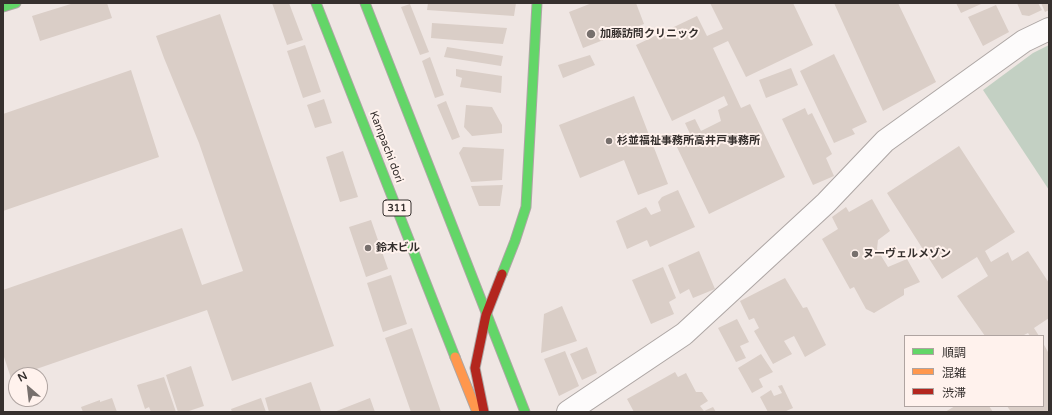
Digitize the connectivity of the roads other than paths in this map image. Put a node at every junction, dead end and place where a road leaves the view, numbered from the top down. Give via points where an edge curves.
1 (16, 3) edge
2 (316, 3) edge
3 (365, 3) edge
4 (537, 3) edge
5 (3, 7) edge
6 (1049, 29) edge
7 (486, 315) junction
8 (477, 412) edge
9 (484, 412) edge
10 (525, 412) edge
11 (568, 412) edge

1 - 5 main road
2 - 8 main road, Kampachi dori / 311
3 - 7 main road
4 - 7 main road via 526,207
6 - 11 street via 1024,41 885,141 826,202 684,334
7 - 9 main road via 475,368
7 - 10 main road

